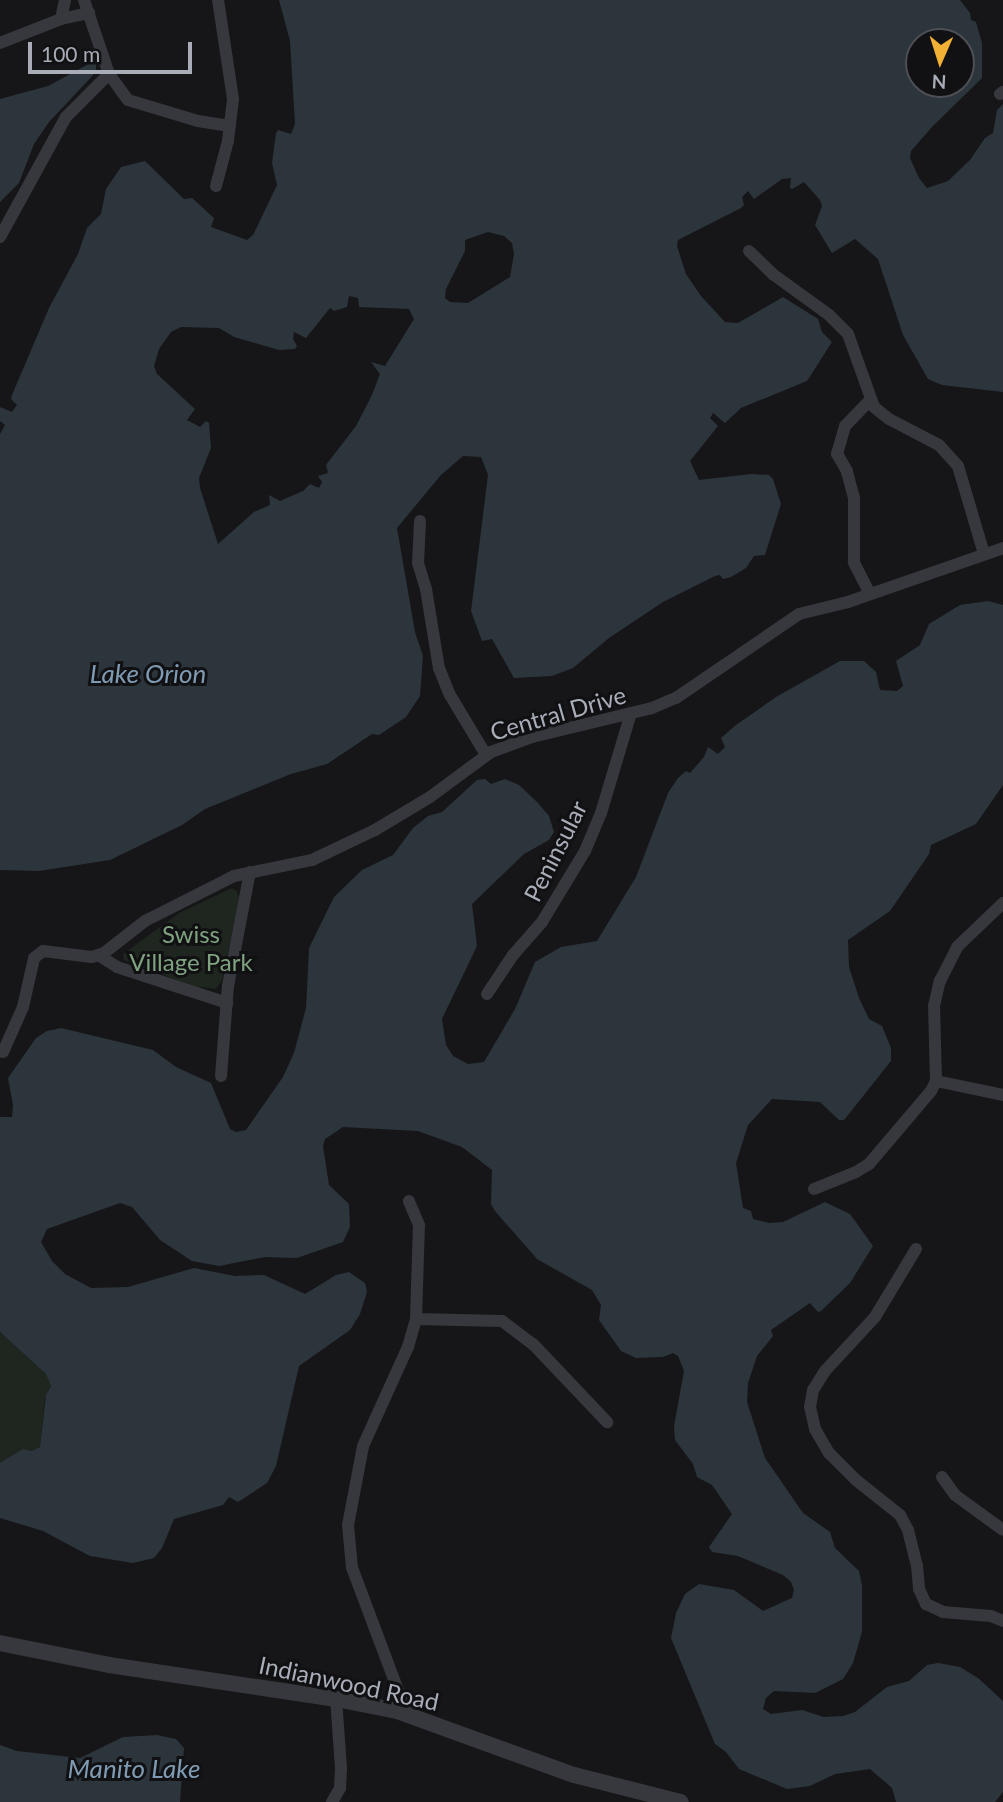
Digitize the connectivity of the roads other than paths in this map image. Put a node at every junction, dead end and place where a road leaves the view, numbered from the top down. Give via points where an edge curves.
1 (65, 0) edge
2 (84, 0) edge
3 (218, 0) edge
4 (89, 13) junction
5 (61, 19) junction
6 (0, 43) edge
7 (109, 74) junction
8 (230, 126) junction
9 (216, 186) dead end
10 (0, 237) edge
11 (749, 251) dead end
12 (870, 400) junction
13 (420, 521) dead end
14 (1003, 548) edge
15 (984, 554) junction
16 (870, 594) junction
17 (631, 713) junction
18 (486, 755) junction
19 (250, 872) junction
20 (1003, 903) edge
21 (98, 955) junction
22 (487, 994) dead end
23 (227, 1003) junction
24 (3, 1052) dead end
25 (220, 1076) dead end
26 (936, 1081) junction
27 (1003, 1095) edge
28 (814, 1189) dead end
29 (410, 1201) dead end
30 (916, 1249) dead end
31 (416, 1319) junction
32 (607, 1422) dead end
33 (942, 1477) dead end
34 (1003, 1530) edge
35 (1003, 1622) edge
36 (0, 1643) edge
37 (336, 1699) junction
38 (407, 1714) junction
39 (332, 1802) edge
40 (681, 1802) edge

1 - 5 street
2 - 4 street
3 - 8 street via 231,74
4 - 5 street
4 - 7 street
5 - 6 street
7 - 8 street via 123,96 135,104
7 - 10 street via 66,117
8 - 9 street
11 - 12 street via 848,334
12 - 15 street via 889,419 939,445 957,466
12 - 16 street via 845,426 837,454 847,471 853,498 854,562
13 - 18 street via 418,563 439,668
14 - 15 street, Central Drive
15 - 16 street, Central Drive
16 - 17 street, Central Drive via 799,614 676,698
17 - 18 street, Central Drive via 532,737
17 - 22 street, Peninsular via 585,851 542,922
18 - 19 street, Central Drive via 430,797 345,846 312,860
19 - 21 street, Central Drive via 174,904
19 - 23 street
20 - 26 street via 957,947 940,981 934,1006
21 - 23 street via 117,967
21 - 24 street via 43,951 34,958 23,1007
23 - 25 street
26 - 27 street
26 - 28 street via 869,1164
29 - 31 street via 419,1224
30 - 35 street via 875,1317 813,1390 810,1407 815,1429 829,1453 900,1515 926,1604 943,1612 991,1616
31 - 32 street via 502,1321 533,1345
31 - 38 street via 363,1446 348,1525 352,1568
33 - 34 street via 955,1495
36 - 37 street, Indianwood Road via 109,1665
37 - 38 street, Indianwood Road
37 - 39 street via 341,1768 340,1788
38 - 40 street, Indianwood Road via 574,1775

